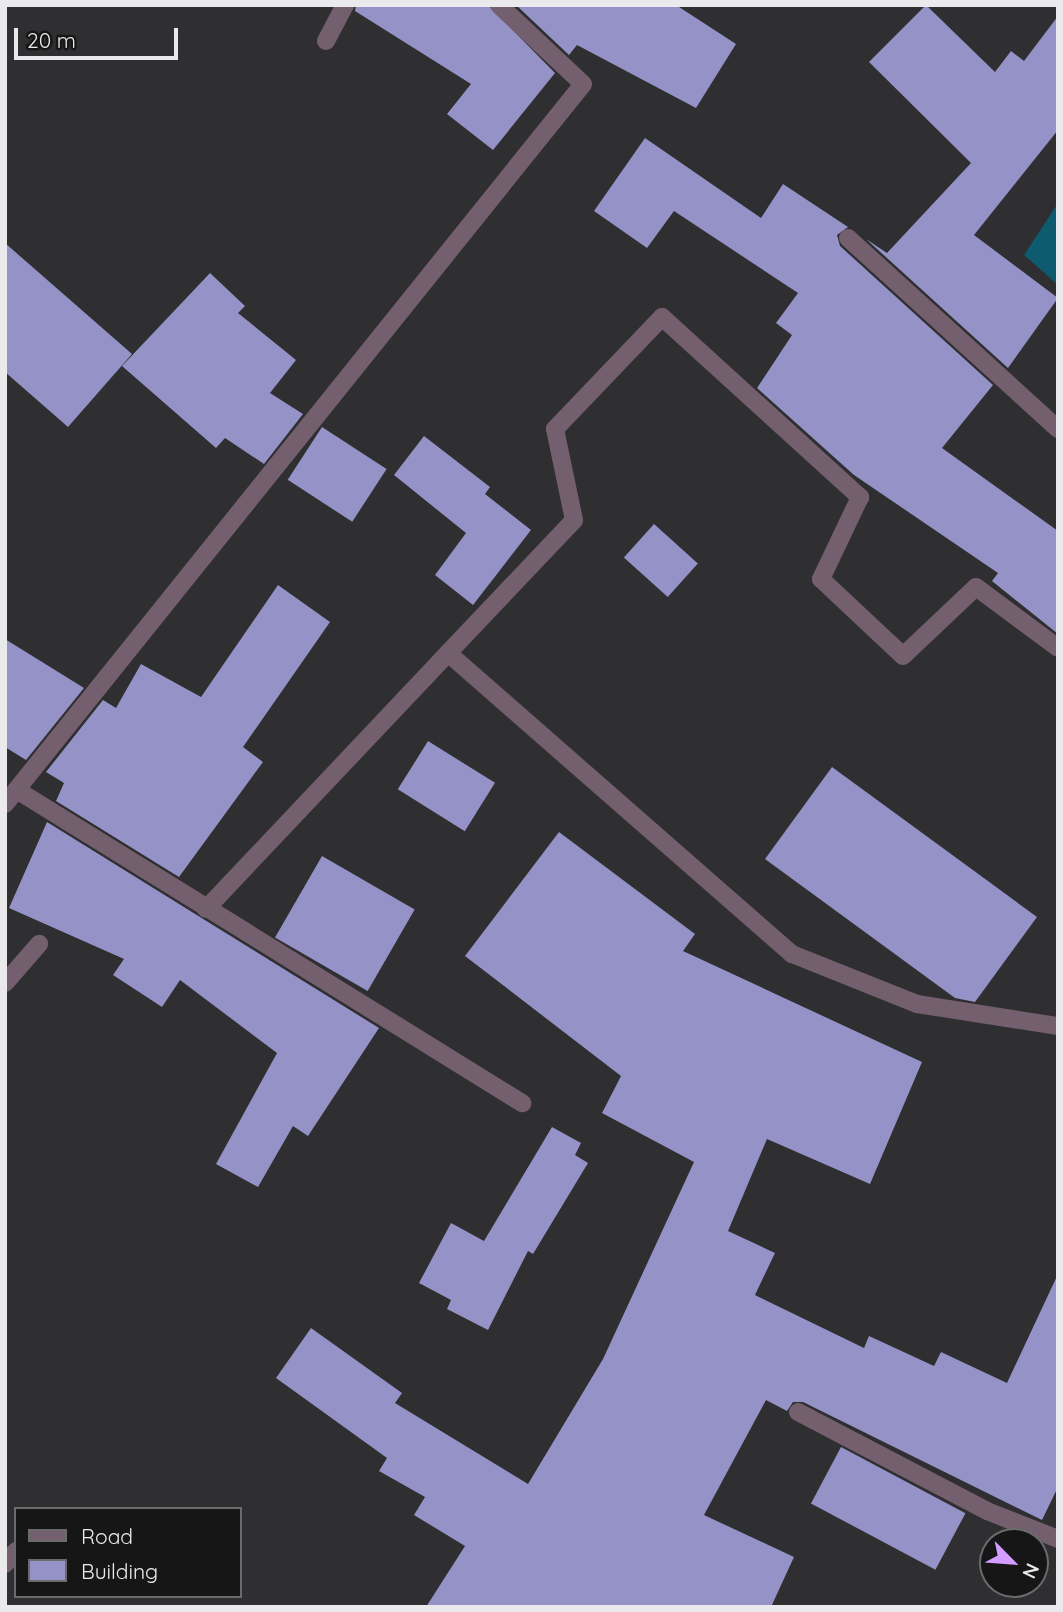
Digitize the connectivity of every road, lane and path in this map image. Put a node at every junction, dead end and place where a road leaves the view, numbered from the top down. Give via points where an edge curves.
1 (345, 5) edge
2 (499, 5) edge
3 (326, 41) dead end
4 (848, 238) dead end
5 (1058, 429) edge
6 (1058, 648) edge
7 (447, 653) junction
8 (20, 792) junction
9 (5, 804) edge
10 (206, 909) junction
11 (39, 944) dead end
12 (5, 982) edge
13 (1058, 1026) edge
14 (522, 1103) dead end
15 (798, 1412) dead end
16 (1058, 1539) edge

1 - 3 street
2 - 8 street via 583,84
4 - 5 street
6 - 7 street via 976,587 903,656 821,579 860,497 662,317 555,429 574,520
7 - 10 street
7 - 13 street via 792,954 917,1004
8 - 9 street
8 - 10 street
10 - 14 street
11 - 12 street
15 - 16 street via 987,1511

